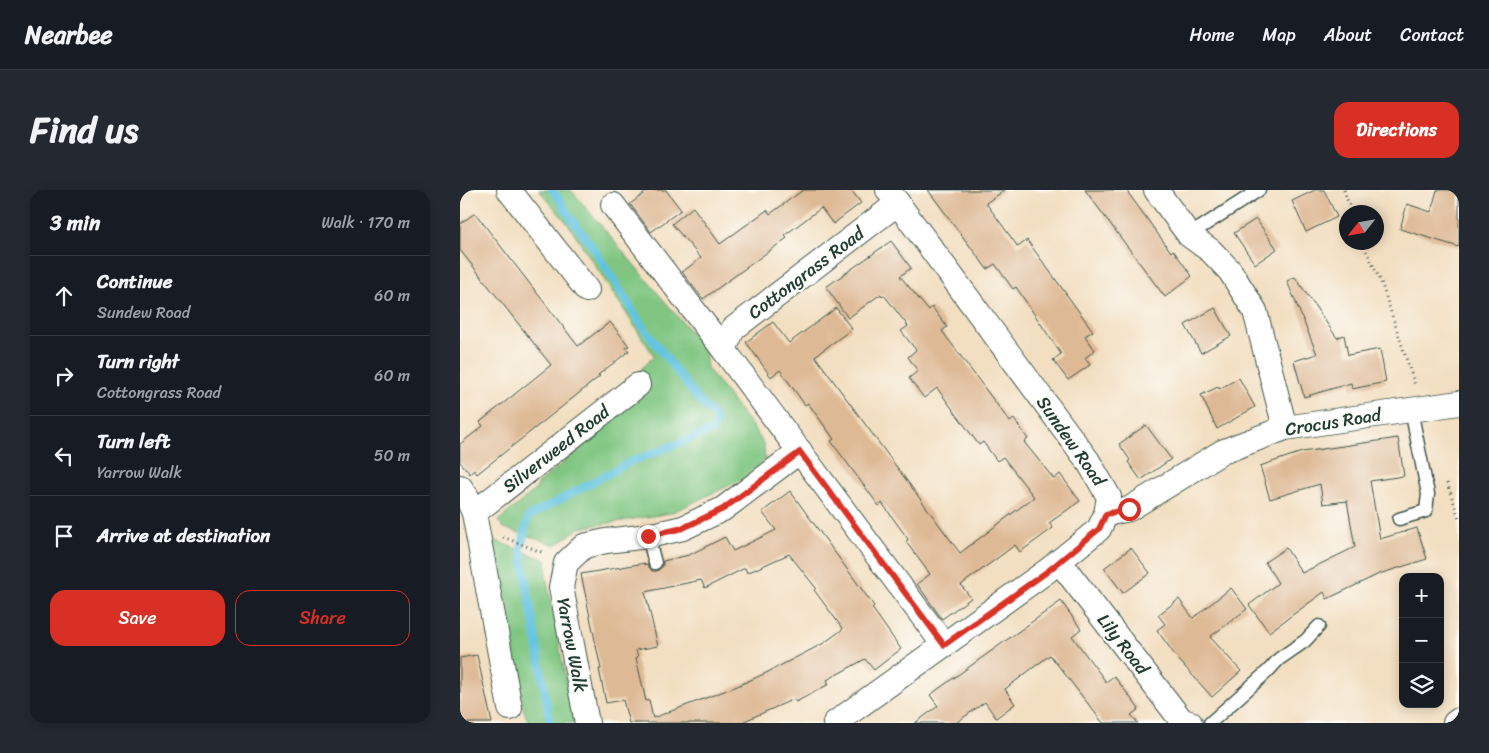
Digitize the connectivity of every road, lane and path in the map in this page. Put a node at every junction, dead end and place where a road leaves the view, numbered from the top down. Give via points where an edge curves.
1 (509, 190) edge
2 (1156, 190) edge
3 (1259, 190) edge
4 (1344, 190) edge
5 (893, 197) edge
6 (613, 205) dead end
7 (1349, 205) edge
8 (1189, 235) junction
9 (1366, 250) edge
10 (587, 290) dead end
11 (724, 350) junction
12 (638, 385) dead end
13 (1459, 403) edge
14 (1417, 409) junction
15 (1285, 428) junction
16 (800, 452) junction
17 (1447, 481) dead end
18 (460, 487) edge
19 (1106, 514) junction
20 (1459, 518) edge
21 (1399, 519) dead end
22 (475, 520) junction
23 (648, 536) junction
24 (1059, 561) junction
25 (566, 563) junction
26 (655, 563) dead end
27 (1320, 626) dead end
28 (944, 645) junction
29 (510, 708) dead end
30 (1459, 720) edge
31 (587, 723) edge
32 (835, 723) edge
33 (1190, 723) edge
34 (1210, 723) edge
35 (1455, 723) edge

1 - 10 street
2 - 8 street
3 - 8 lane
4 - 7 path
5 - 11 street, Cottongrass Road via 733,329
5 - 19 street, Sundew Road via 1088,461 1109,497
6 - 11 street
8 - 15 street via 1230,271 1254,311
9 - 14 path via 1381,282
11 - 16 street
12 - 22 street, Silverweed Road
13 - 14 street, Crocus Road
14 - 15 street, Crocus Road
14 - 21 lane via 1428,494 1426,511
15 - 19 street, Crocus Road via 1222,452 1129,509
16 - 23 street via 723,509 683,528
16 - 28 street
17 - 20 path
18 - 22 street
19 - 24 street via 1099,529
22 - 25 path
22 - 29 street
23 - 25 street via 584,546
23 - 26 lane
24 - 28 street
24 - 33 street, Lily Road via 1182,720
25 - 31 street, Yarrow Walk via 561,587
27 - 34 lane
28 - 32 street
30 - 35 street

